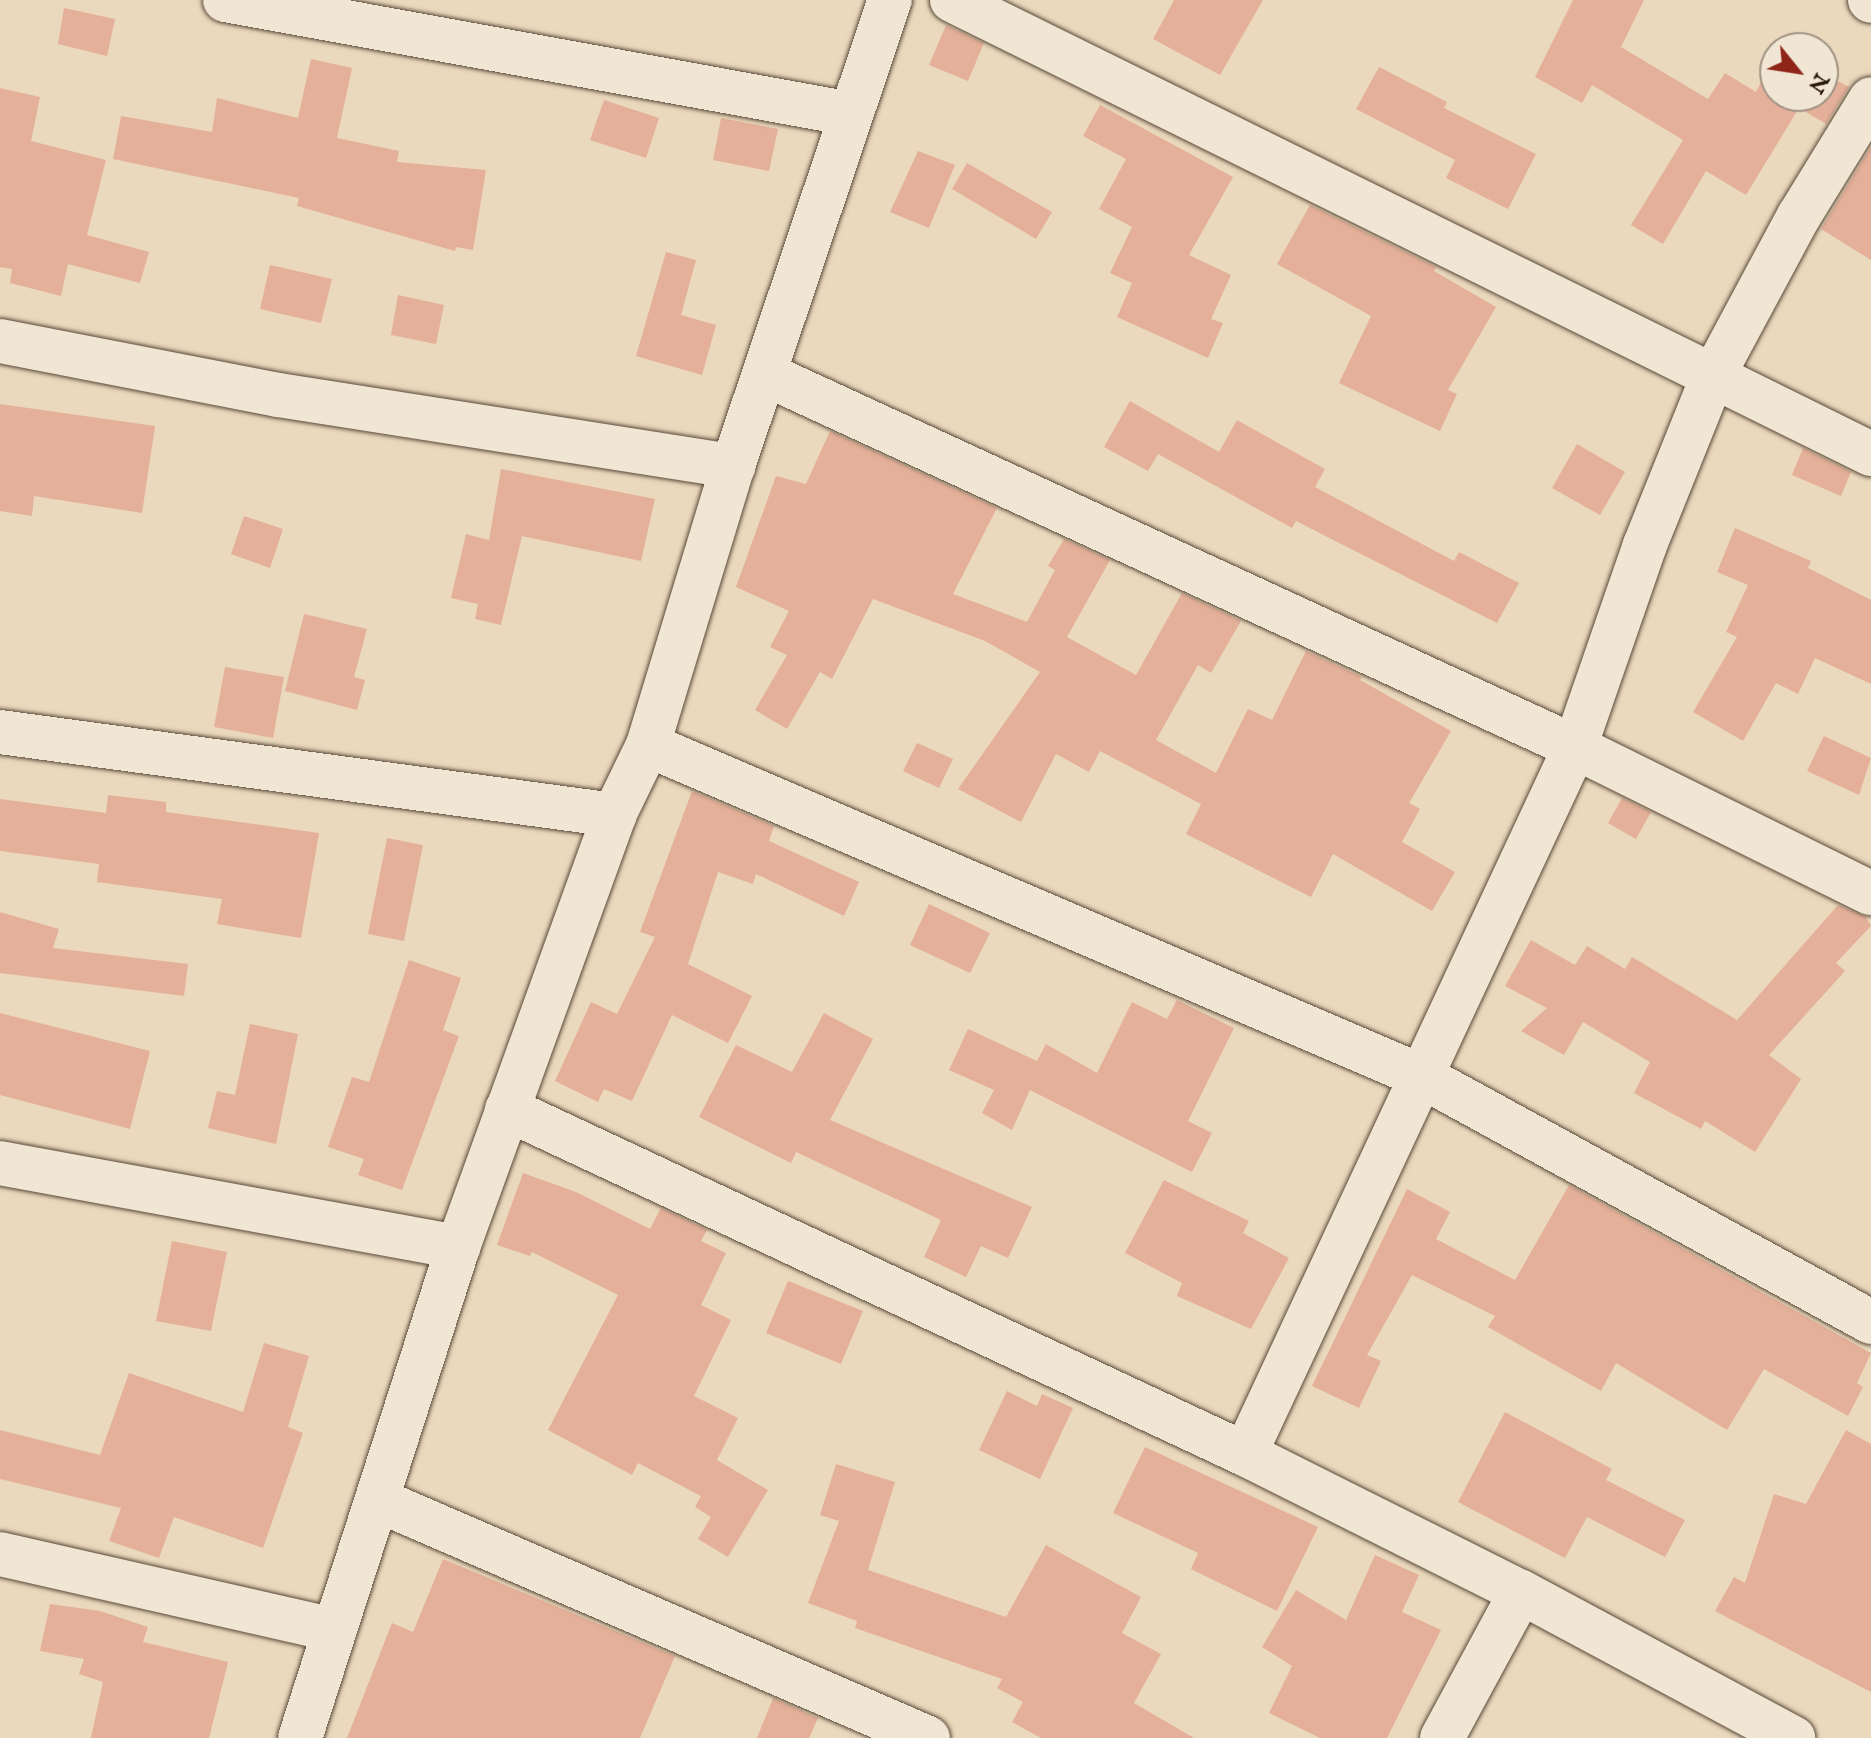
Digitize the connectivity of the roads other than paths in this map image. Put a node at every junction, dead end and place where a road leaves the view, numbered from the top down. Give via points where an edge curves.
1 (225, 0) edge
2 (890, 0) edge
3 (952, 0) edge
4 (1871, 99) edge
5 (851, 114) junction
6 (0, 341) edge
7 (765, 374) junction
8 (1712, 378) junction
9 (1871, 454) edge
10 (733, 466) junction
11 (0, 732) edge
12 (648, 745) junction
13 (1575, 747) junction
14 (614, 815) junction
15 (1871, 893) edge
16 (1423, 1077) junction
17 (507, 1109) junction
18 (0, 1163) edge
19 (458, 1247) junction
20 (1871, 1322) edge
21 (1245, 1454) junction
22 (380, 1501) junction
23 (0, 1554) edge
24 (1521, 1592) junction
25 (334, 1630) junction
26 (300, 1738) edge
27 (928, 1738) edge
28 (1442, 1738) edge
29 (1793, 1738) edge

1 - 5 street
2 - 5 street
3 - 8 street
4 - 8 street via 1799,216
5 - 7 street
6 - 10 street via 278,395
7 - 10 street
7 - 13 street
8 - 9 street
8 - 13 street via 1645,545
10 - 12 street
11 - 14 street
12 - 14 street
12 - 16 street
13 - 15 street
13 - 16 street
14 - 17 street
16 - 20 street
16 - 21 street
17 - 19 street
17 - 21 street
18 - 19 street
19 - 22 street
21 - 24 street
22 - 25 street
22 - 27 street
23 - 25 street
24 - 28 street
24 - 29 street
25 - 26 street

